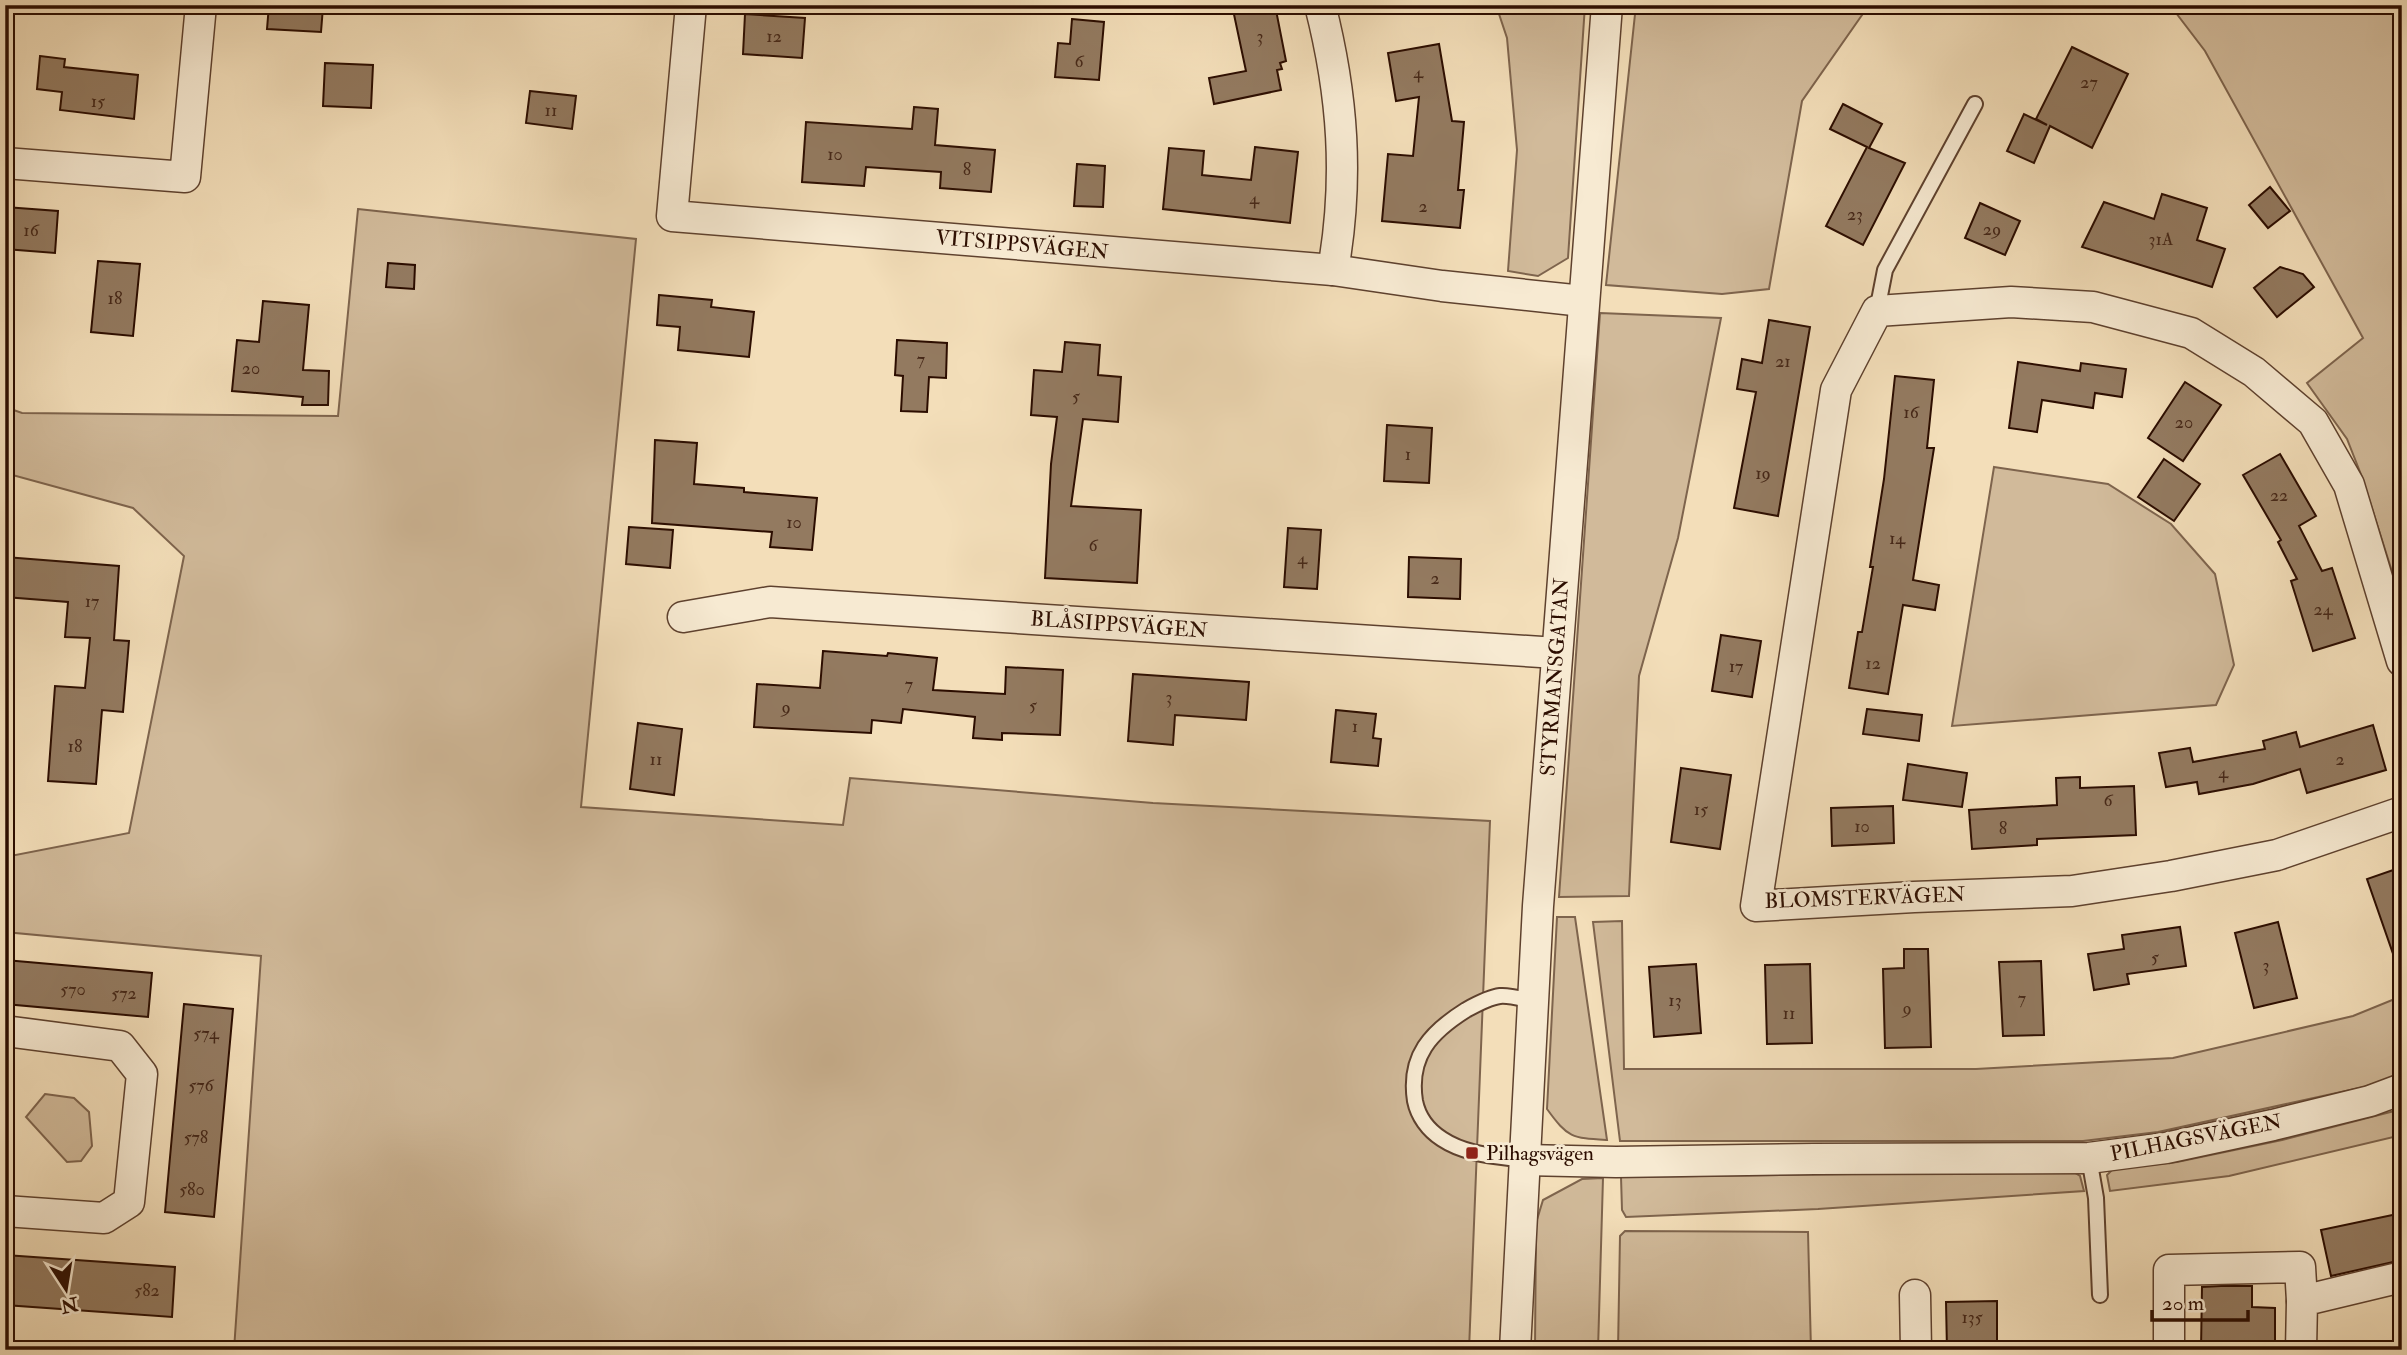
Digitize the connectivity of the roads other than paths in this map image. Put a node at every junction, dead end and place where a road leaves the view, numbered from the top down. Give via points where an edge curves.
1 (201, 5) edge
2 (691, 5) edge
3 (1321, 5) edge
4 (1607, 5) edge
5 (1975, 104) dead end
6 (5, 163) edge
7 (1332, 270) junction
8 (1583, 301) junction
9 (1877, 311) junction
10 (683, 617) dead end
11 (1557, 653) junction
12 (2402, 661) edge
13 (2402, 812) edge
14 (1532, 1001) junction
15 (5, 1031) edge
16 (2402, 1089) edge
17 (2089, 1158) junction
18 (1524, 1160) junction
19 (5, 1211) edge
20 (2402, 1277) edge
21 (1915, 1295) dead end
22 (2100, 1295) dead end
23 (2302, 1301) junction
24 (1516, 1350) edge
25 (1916, 1350) edge
26 (2169, 1350) edge
27 (2301, 1350) edge

1 - 6 street via 186,177
2 - 7 street, VITSIPPSVÄGEN via 672,216
3 - 7 street via 1334,58 1343,171
4 - 8 street, STYRMANSGATAN
5 - 9 lane, BLOMSTERVÄGEN via 1885,270
7 - 8 street, VITSIPPSVÄGEN
8 - 11 street, STYRMANSGATAN
9 - 12 street via 2011,302 2093,307 2191,333 2254,372 2313,422 2349,485
9 - 13 street, BLOMSTERVÄGEN via 1836,390 1756,906 2072,891 2134,882 2277,855
10 - 11 street, BLÅSIPPSVÄGEN via 770,602
11 - 14 street, STYRMANSGATAN
14 - 18 street, STYRMANSGATAN
14 - 18 lane via 1499,996 1446,1023 1416,1061 1413,1085 1426,1126 1442,1140 1472,1153
15 - 19 street via 120,1046 142,1074 129,1202 104,1218
16 - 17 street, PILHAGSVÄGEN via 2273,1125 2166,1148
17 - 18 street, PILHAGSVÄGEN
17 - 22 lane via 2096,1198
18 - 24 street, STYRMANSGATAN
20 - 23 street
21 - 25 street
23 - 26 street via 2300,1267 2169,1270
23 - 27 street

